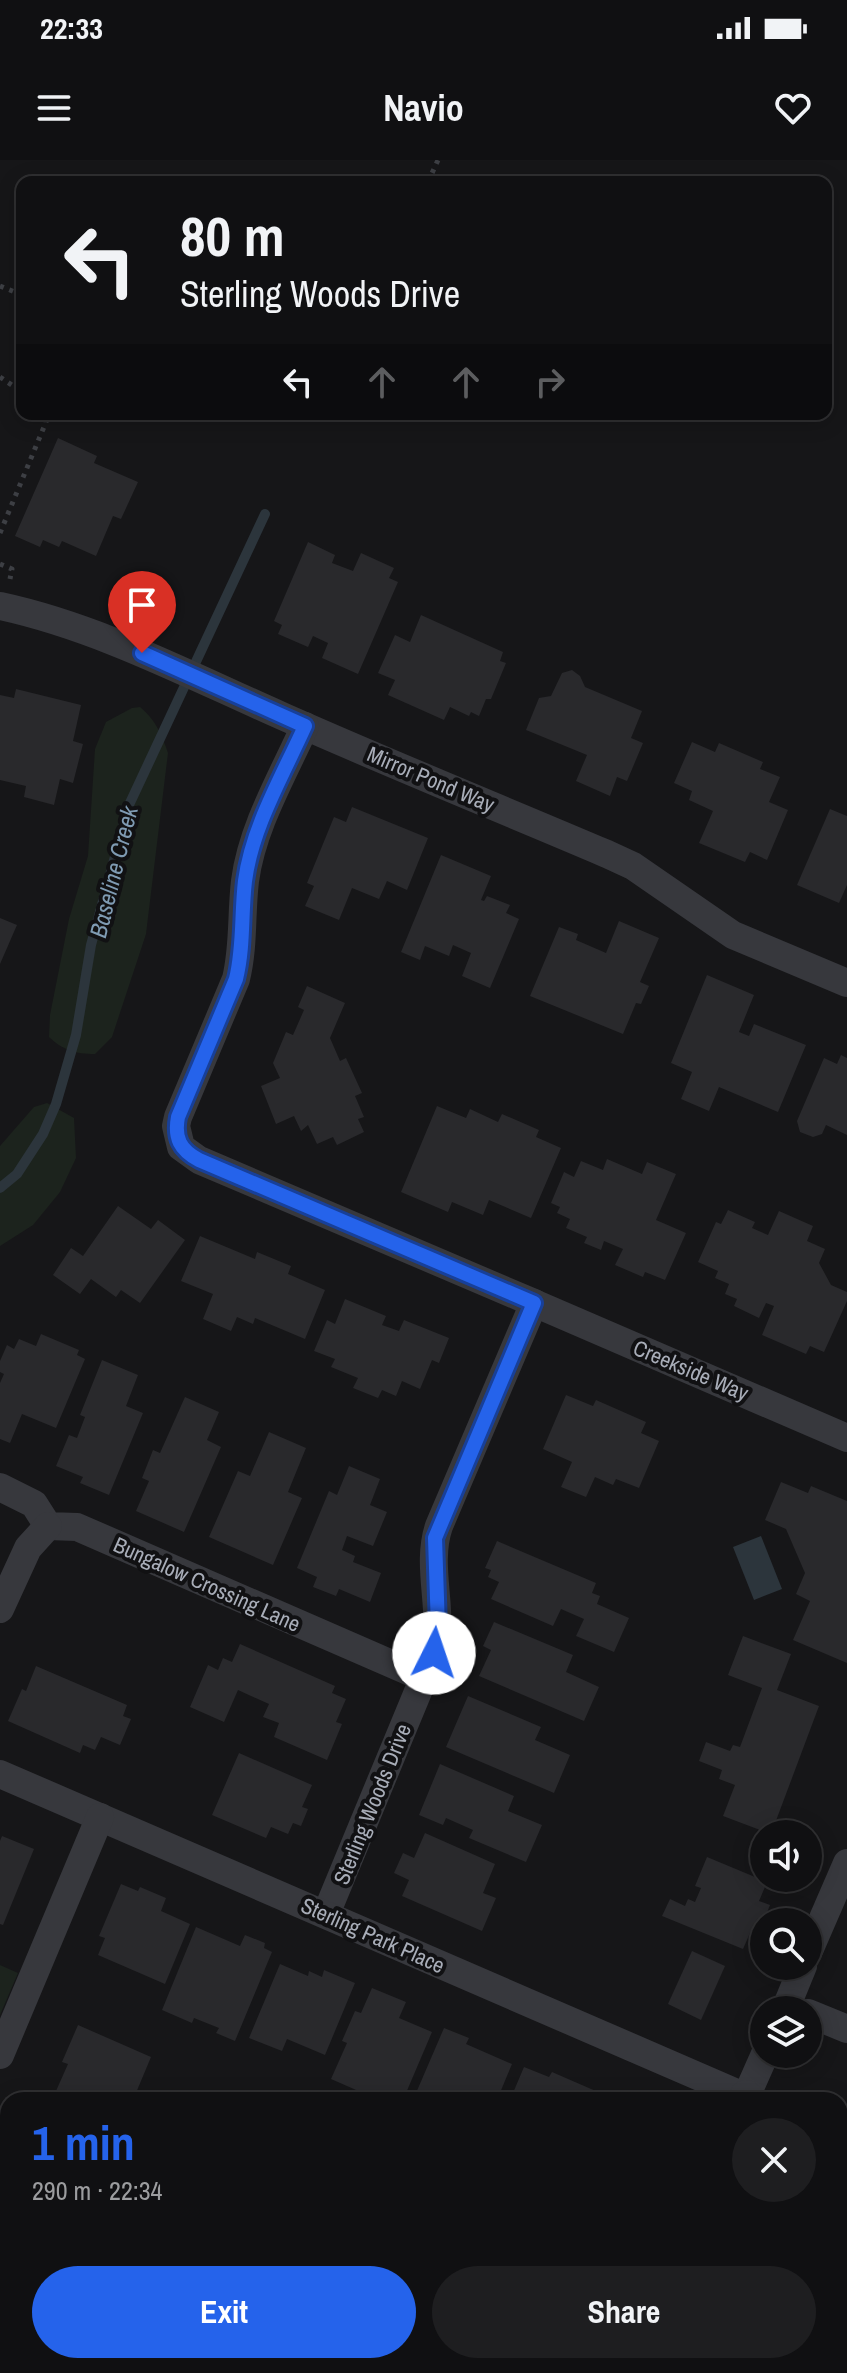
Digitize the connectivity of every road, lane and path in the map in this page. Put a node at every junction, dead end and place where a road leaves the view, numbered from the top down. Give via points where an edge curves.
1 (46, 420) edge
2 (0, 533) edge
3 (0, 606) edge
4 (305, 726) junction
5 (847, 983) edge
6 (534, 1303) junction
7 (847, 1438) edge
8 (0, 1487) edge
9 (48, 1526) junction
10 (0, 1609) edge
11 (424, 1678) junction
12 (0, 1774) edge
13 (100, 1817) junction
14 (847, 1863) edge
15 (326, 1914) junction
16 (822, 1921) edge
17 (822, 2019) edge
18 (847, 2029) edge
19 (0, 2055) edge
20 (759, 2068) edge
21 (729, 2092) edge
22 (748, 2092) edge

1 - 2 path
3 - 4 street, Mirror Pond Way via 33,613 168,665
4 - 5 street, Mirror Pond Way via 607,854 733,935
4 - 6 street via 256,836 245,880 241,961 178,1117 181,1147 199,1160
6 - 7 street, Creekside Way
6 - 11 street, Sterling Woods Drive via 435,1538 437,1640
8 - 9 street via 34,1504
9 - 10 street via 28,1548
9 - 11 street, Bungalow Crossing Lane via 77,1527
11 - 15 street, Sterling Woods Drive
12 - 13 street, Sterling Park Place
13 - 15 street, Sterling Park Place
13 - 19 street
14 - 16 street
15 - 21 street, Sterling Park Place
17 - 18 street
20 - 22 street

